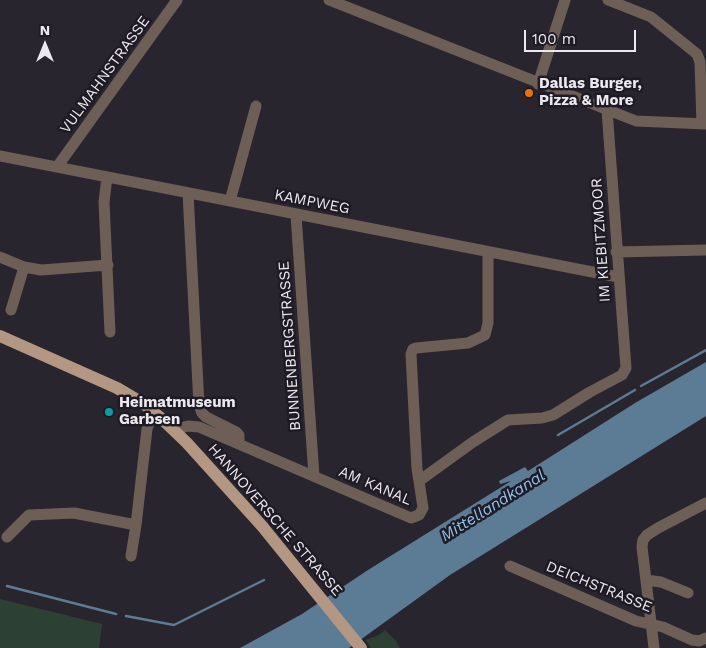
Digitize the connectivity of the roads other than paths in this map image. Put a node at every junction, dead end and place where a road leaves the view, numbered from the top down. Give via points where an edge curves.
1 (177, 0) edge
2 (329, 0) edge
3 (565, 0) edge
4 (608, 0) edge
5 (538, 84) junction
6 (256, 106) dead end
7 (607, 110) junction
8 (704, 124) edge
9 (0, 156) edge
10 (57, 167) junction
11 (107, 177) junction
12 (188, 193) junction
13 (230, 201) junction
14 (296, 215) junction
15 (706, 250) edge
16 (488, 252) junction
17 (616, 252) junction
18 (0, 257) edge
19 (108, 265) junction
20 (24, 267) junction
21 (618, 277) junction
22 (11, 310) dead end
23 (110, 332) dead end
24 (0, 336) edge
25 (626, 368) joint
26 (153, 412) junction
27 (174, 430) junction
28 (239, 444) junction
29 (314, 476) junction
30 (420, 482) junction
31 (706, 502) edge
32 (136, 525) junction
33 (7, 538) dead end
34 (131, 556) dead end
35 (510, 566) dead end
36 (646, 580) junction
37 (688, 593) dead end
38 (650, 625) junction
39 (706, 638) edge
40 (361, 648) edge
41 (654, 648) edge

1 - 10 street, VULMAHNSTRASSE
2 - 5 street
3 - 5 street
4 - 8 street via 651,16 697,54
5 - 7 street
6 - 13 street
7 - 8 street via 642,123
7 - 17 street, IM KIEBITZMOOR
9 - 10 street, KAMPWEG
10 - 11 street, KAMPWEG
11 - 12 street, KAMPWEG
11 - 19 street via 104,202
12 - 13 street, KAMPWEG
12 - 28 street via 200,405 206,417 239,435
13 - 14 street, KAMPWEG
14 - 16 street, KAMPWEG
14 - 29 street, BUNNENBERGSTRASSE
15 - 17 street
16 - 21 street, KAMPWEG
16 - 30 street via 488,323 485,334 468,343 416,348 411,354
17 - 21 street, IM KIEBITZMOOR
18 - 20 street
19 - 20 street via 41,270
19 - 23 street
20 - 22 street
21 - 25 street, IM KIEBITZMOOR
24 - 26 main road, HANNOVERSCHE STRASSE via 117,388
25 - 30 street, AM KANAL via 622,375 554,415 508,420
26 - 27 main road, HANNOVERSCHE STRASSE
26 - 32 street via 147,429
27 - 28 street, AM KANAL via 194,426
27 - 40 main road, HANNOVERSCHE STRASSE via 262,526
28 - 29 street, AM KANAL
29 - 30 street, AM KANAL via 411,518 419,515 423,508
31 - 36 street via 647,534 642,546
32 - 33 street via 74,513 29,515
32 - 34 street
35 - 38 street, DEICHSTRASSE
36 - 37 street via 662,582
36 - 38 street
38 - 39 street, DEICHSTRASSE via 692,640
38 - 41 street

